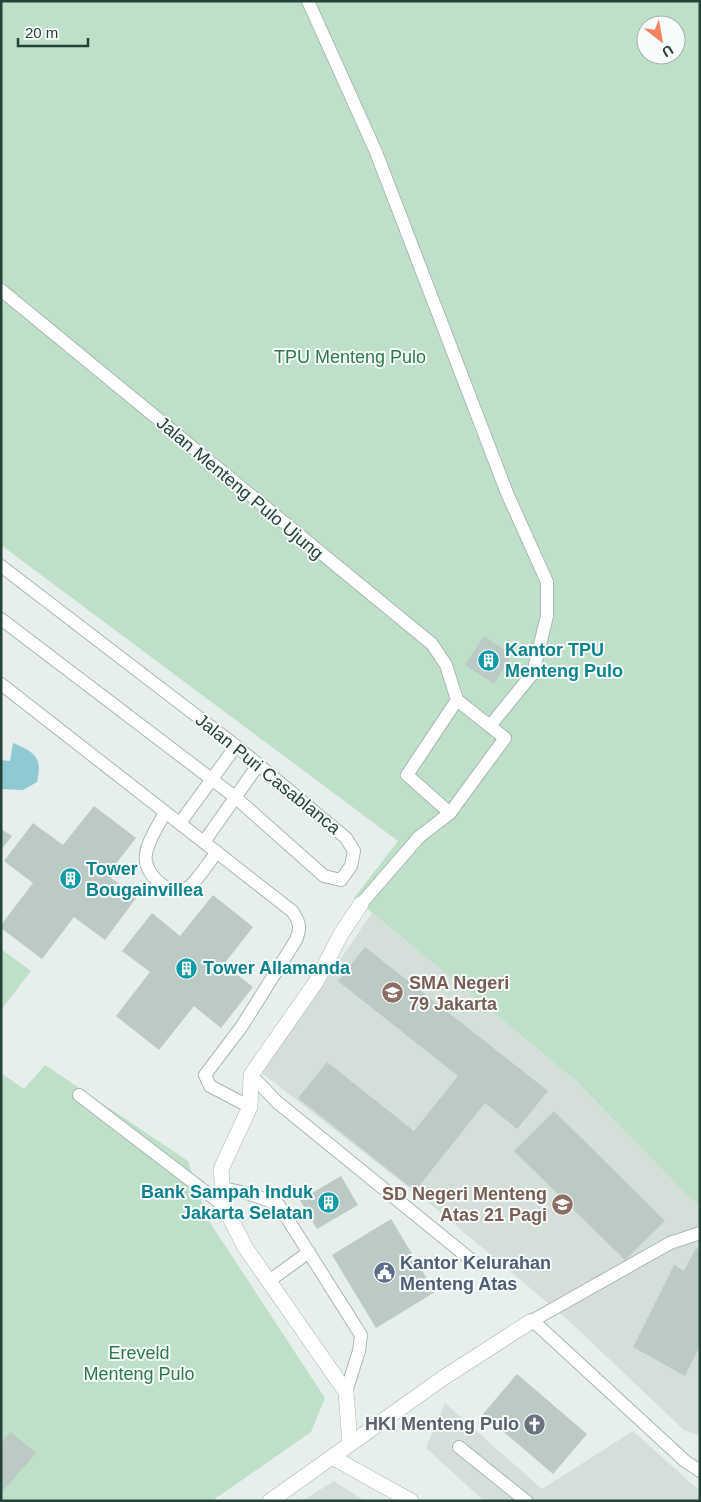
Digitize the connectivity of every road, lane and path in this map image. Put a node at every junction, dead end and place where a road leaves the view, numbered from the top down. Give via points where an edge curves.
1 (308, 1) edge
2 (1, 290) edge
3 (1, 566) edge
4 (1, 619) edge
5 (1, 684) edge
6 (457, 700) junction
7 (490, 726) junction
8 (236, 746) junction
9 (258, 764) junction
10 (211, 779) junction
11 (235, 797) junction
12 (165, 812) junction
13 (450, 813) junction
14 (180, 823) junction
15 (204, 842) junction
16 (217, 852) junction
17 (361, 904) joint
18 (251, 1075) junction
19 (78, 1095) dead end
20 (250, 1107) junction
21 (223, 1188) junction
22 (224, 1206) junction
23 (700, 1233) edge
24 (309, 1252) junction
25 (475, 1263) dead end
26 (269, 1281) junction
27 (531, 1321) junction
28 (346, 1392) junction
29 (350, 1444) junction
30 (459, 1447) dead end
31 (332, 1457) junction
32 (700, 1471) edge
33 (270, 1501) edge
34 (412, 1501) edge
35 (526, 1501) edge

1 - 7 lane via 376,152 507,493 546,582 547,616 533,673
2 - 6 lane, Jalan Menteng Pulo Ujung via 432,644 446,665
3 - 8 lane, Jalan Puri Casablanca
4 - 10 lane, Jalan Puri Casablanca
5 - 12 lane
6 - 7 lane
6 - 13 lane via 407,775
7 - 13 lane via 505,738
8 - 9 lane, Jalan Puri Casablanca
8 - 10 lane
9 - 11 lane
9 - 11 lane, Jalan Puri Casablanca via 346,838 354,851 351,866 341,880 324,876
10 - 11 lane, Jalan Puri Casablanca
10 - 14 lane
11 - 15 lane
12 - 14 lane
12 - 16 lane via 148,848 146,862 152,876 167,888 178,891 189,887
13 - 17 lane via 420,837
14 - 15 lane
15 - 16 lane
16 - 20 lane via 299,920 300,931 296,940 242,1026 205,1075 210,1086
17 - 18 street via 316,982
18 - 20 street
18 - 25 lane via 277,1102
19 - 22 lane
20 - 21 street via 220,1169
21 - 22 street
21 - 24 lane via 278,1204
22 - 26 street via 245,1247
23 - 27 lane via 670,1243
24 - 26 lane
24 - 28 lane via 361,1335
26 - 28 street
27 - 29 street
27 - 32 lane
28 - 29 street
29 - 31 street
30 - 35 lane
31 - 33 street
31 - 34 street

